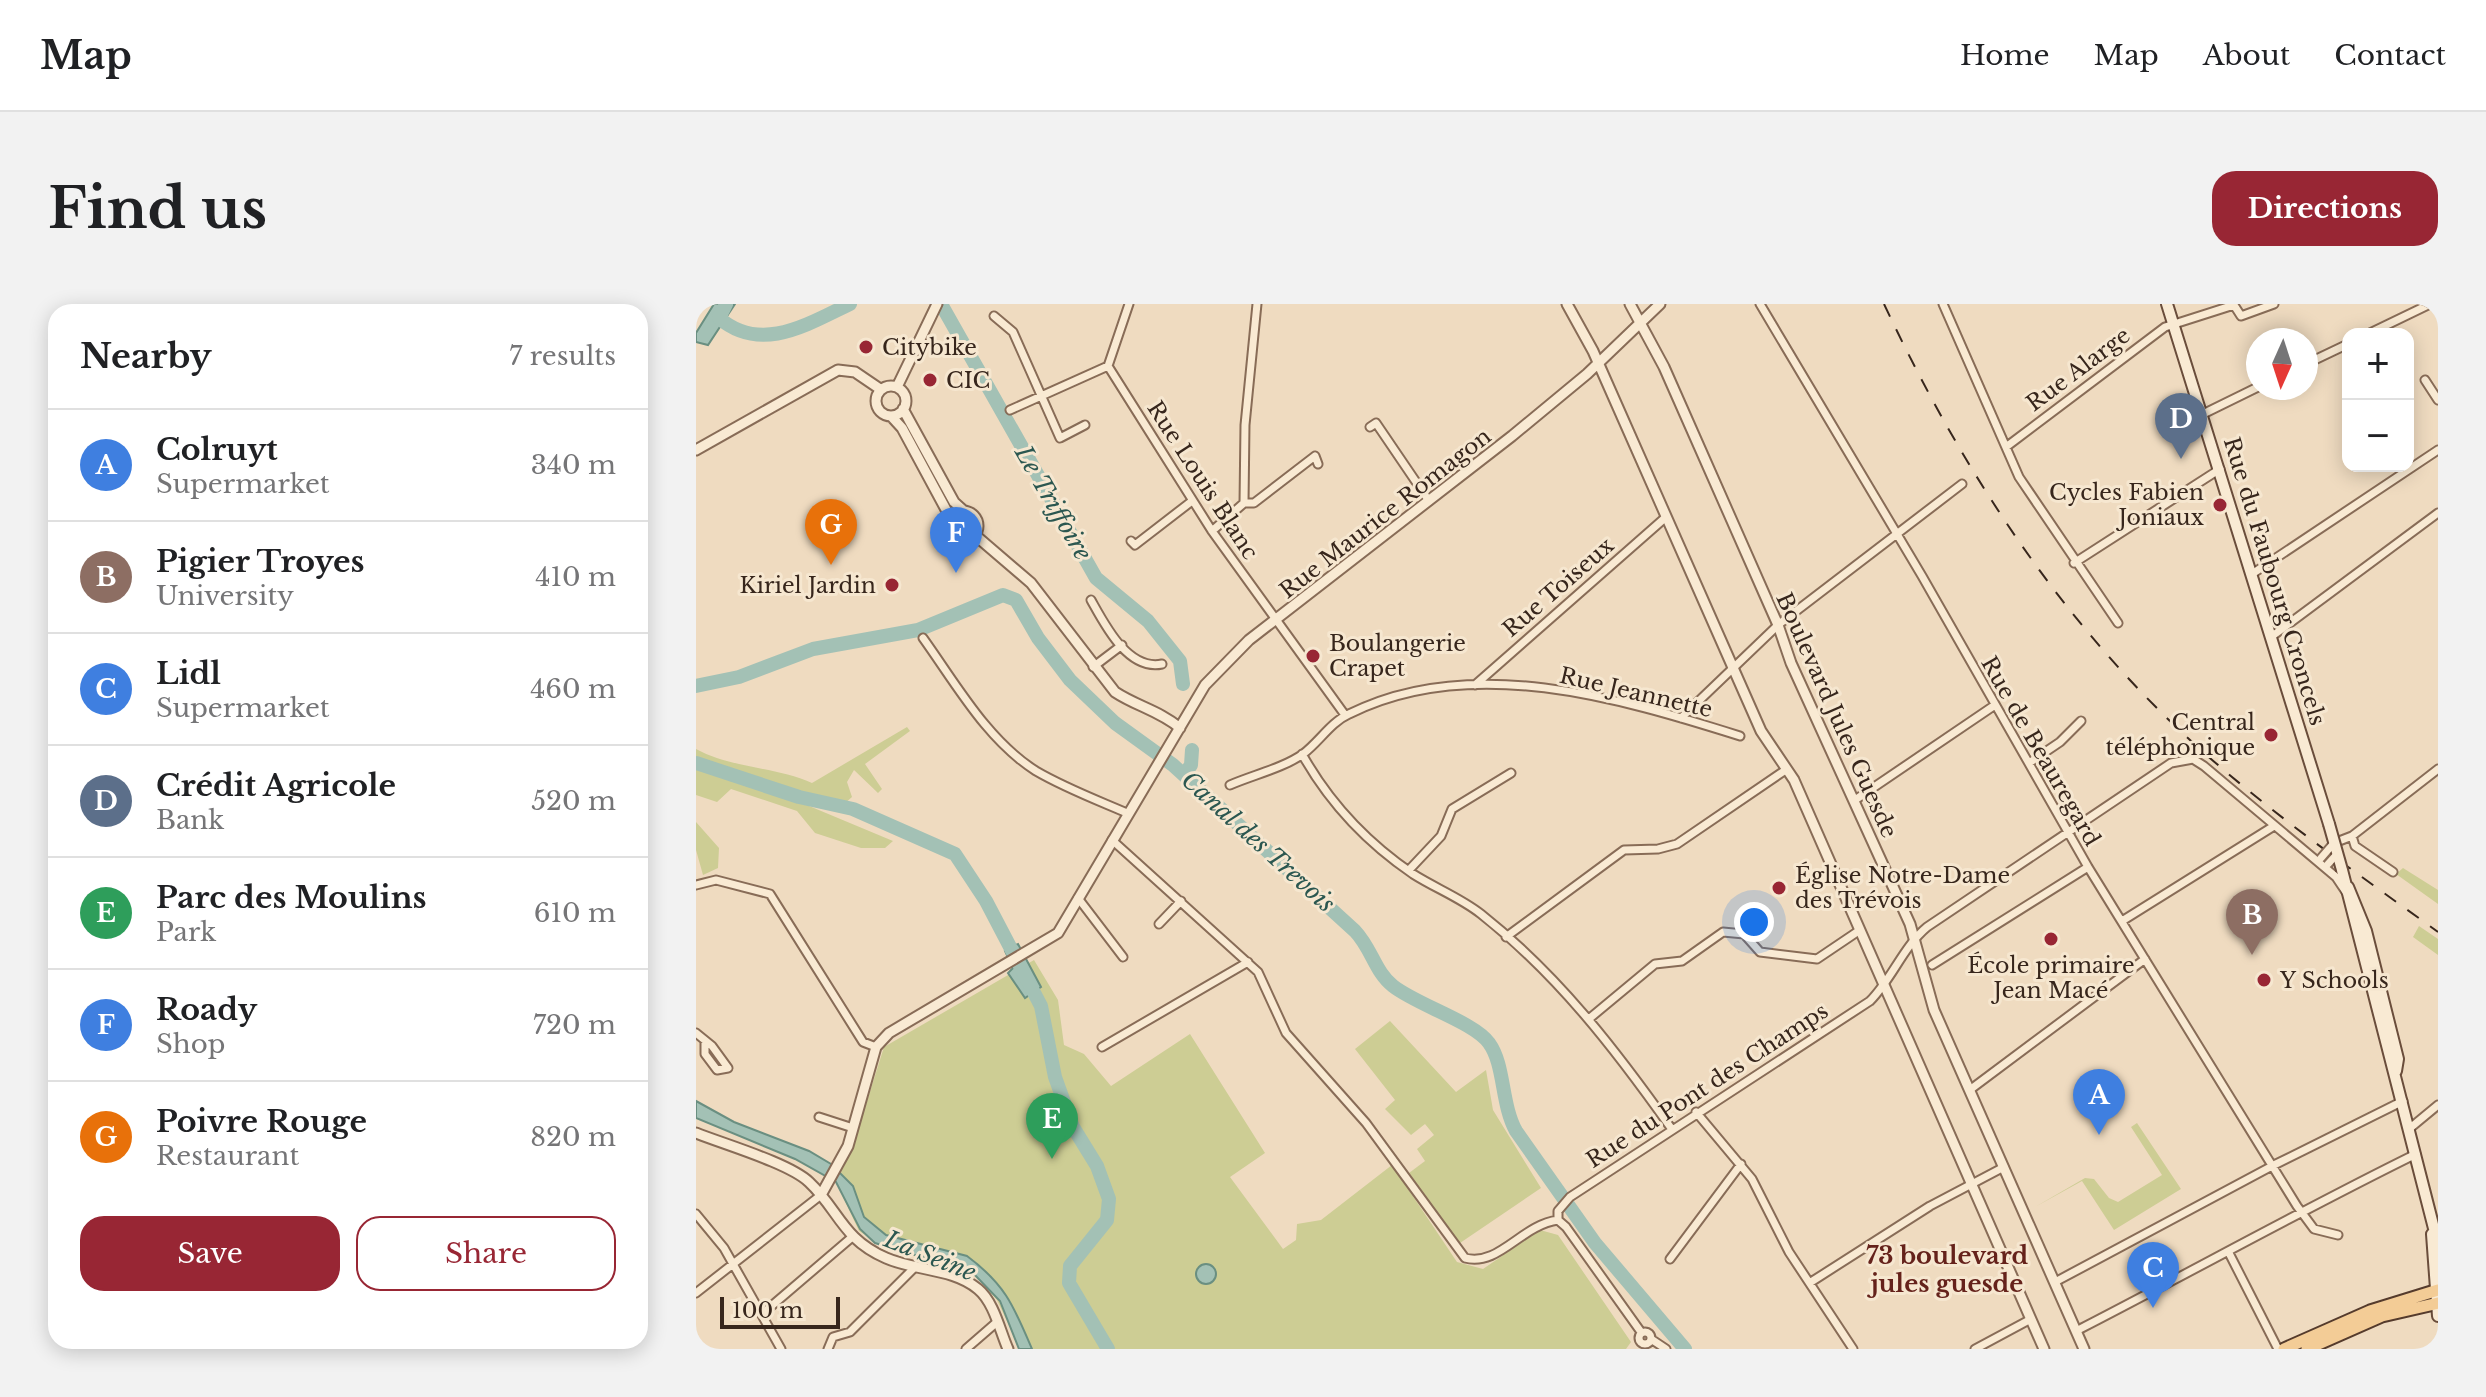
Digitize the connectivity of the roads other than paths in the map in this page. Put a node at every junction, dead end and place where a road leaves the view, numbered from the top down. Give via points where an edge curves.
1 (936, 304) edge
2 (1129, 304) edge
3 (1257, 304) edge
4 (1567, 304) edge
5 (1660, 304) edge
6 (1760, 304) edge
7 (1943, 304) edge
8 (2167, 304) edge
9 (2274, 304) edge
10 (2430, 304) edge
11 (1632, 306) edge
12 (994, 316) dead end
13 (1640, 320) junction
14 (2174, 322) junction
15 (2380, 328) edge
16 (2342, 347) edge
17 (2318, 358) edge
18 (1108, 362) junction
19 (1598, 364) junction
20 (2425, 380) dead end
21 (897, 387) junction
22 (880, 389) junction
23 (2246, 393) edge
24 (1040, 398) junction
25 (2438, 400) edge
26 (903, 409) junction
27 (1010, 410) dead end
28 (2203, 414) junction
29 (891, 416) junction
30 (1085, 425) dead end
31 (1370, 427) dead end
32 (2006, 447) junction
33 (696, 450) edge
34 (2438, 450) edge
35 (1318, 464) dead end
36 (2220, 469) junction
37 (1962, 484) dead end
38 (1192, 501) junction
39 (1429, 501) junction
40 (1244, 503) junction
41 (964, 511) junction
42 (2438, 513) edge
43 (950, 517) junction
44 (1666, 517) junction
45 (1212, 531) junction
46 (975, 535) junction
47 (1896, 536) junction
48 (1131, 541) dead end
49 (2074, 563) junction
50 (2252, 574) junction
51 (1091, 600) dead end
52 (1275, 620) junction
53 (2118, 623) dead end
54 (1778, 625) junction
55 (2271, 637) junction
56 (923, 638) dead end
57 (1122, 645) junction
58 (1162, 664) dead end
59 (1093, 667) junction
60 (1733, 668) junction
61 (1475, 685) junction
62 (1995, 705) junction
63 (1345, 715) junction
64 (1681, 718) junction
65 (2081, 721) dead end
66 (1180, 728) junction
67 (1740, 736) dead end
68 (1302, 754) junction
69 (2029, 763) junction
70 (1787, 769) junction
71 (2438, 769) edge
72 (1511, 773) dead end
73 (1230, 785) dead end
74 (1855, 800) junction
75 (1127, 813) junction
76 (2274, 826) junction
77 (2069, 834) junction
78 (2349, 837) junction
79 (1112, 840) junction
80 (2336, 848) junction
81 (2321, 861) junction
82 (2088, 867) junction
83 (1409, 870) junction
84 (2393, 872) dead end
85 (696, 885) edge
86 (2346, 889) junction
87 (1078, 898) junction
88 (1181, 901) junction
89 (2122, 921) junction
90 (1159, 924) dead end
91 (1860, 930) junction
92 (1506, 937) junction
93 (1914, 937) junction
94 (1123, 957) dead end
95 (2145, 959) junction
96 (1248, 962) junction
97 (1932, 965) dead end
98 (1884, 985) junction
99 (1590, 1018) junction
100 (696, 1033) edge
101 (705, 1043) dead end
102 (876, 1047) junction
103 (1102, 1047) dead end
104 (1971, 1089) junction
105 (2403, 1101) junction
106 (2438, 1105) edge
107 (1696, 1112) junction
108 (819, 1117) dead end
109 (853, 1128) junction
110 (1671, 1128) junction
111 (2409, 1129) junction
112 (696, 1133) edge
113 (2416, 1154) junction
114 (1741, 1164) junction
115 (2274, 1165) junction
116 (2004, 1167) junction
117 (1971, 1183) junction
118 (821, 1195) junction
119 (2302, 1210) junction
120 (696, 1214) edge
121 (1558, 1216) junction
122 (2432, 1228) junction
123 (2338, 1235) dead end
124 (851, 1238) junction
125 (2438, 1244) edge
126 (2229, 1253) junction
127 (1670, 1259) dead end
128 (734, 1265) junction
129 (916, 1266) junction
130 (1811, 1282) junction
131 (2055, 1282) junction
132 (696, 1293) edge
133 (2437, 1297) edge
134 (762, 1314) junction
135 (2438, 1316) edge
136 (2031, 1319) junction
137 (997, 1322) junction
138 (2078, 1330) junction
139 (1641, 1332) junction
140 (1651, 1339) junction
141 (1638, 1346) edge
142 (781, 1349) edge
143 (828, 1349) edge
144 (966, 1349) edge
145 (1008, 1349) edge
146 (1666, 1349) edge
147 (1853, 1349) edge
148 (1975, 1349) edge
149 (2044, 1349) edge
150 (2084, 1349) edge
151 (2278, 1349) edge
152 (2284, 1349) edge
153 (2307, 1349) edge

1 - 21 street
2 - 18 street
3 - 40 street via 1245,425
4 - 19 street
5 - 13 street, Rue Maurice Romagon
6 - 47 street, Rue de Beauregard
7 - 32 street
8 - 14 main road, Rue du Faubourg Croncels
9 - 14 street, Rue Alarge via 2241,316 2234,305
10 - 15 street
11 - 13 street, Boulevard Jules Guesde
12 - 24 street via 1013,332
13 - 19 street, Rue Maurice Romagon
13 - 54 street, Boulevard Jules Guesde
14 - 28 main road, Rue du Faubourg Croncels
14 - 32 street, Rue Alarge
16 - 17 street
18 - 24 street
18 - 38 street, Rue Louis Blanc
19 - 39 street, Rue Maurice Romagon
19 - 44 street
20 - 25 street
21 - 22 street
21 - 26 street via 905,395
22 - 29 street via 876,404
22 - 33 street via 855,372 838,370
23 - 28 street
24 - 27 street
24 - 30 street via 1060,438
26 - 29 street
26 - 41 street
28 - 36 main road, Rue du Faubourg Croncels
29 - 43 street
31 - 39 street via 1376,423
32 - 49 street
34 - 50 street
35 - 40 street via 1315,456 1254,503
36 - 49 street
36 - 50 main road, Rue du Faubourg Croncels
37 - 47 street
38 - 45 street, Rue Louis Blanc
38 - 48 street via 1135,545
39 - 52 street, Rue Maurice Romagon
40 - 45 street
41 - 43 street
41 - 46 street via 977,520
42 - 55 street
43 - 46 street via 947,527 953,538 963,541
44 - 60 street
44 - 61 street, Rue Toiseux
45 - 52 street, Rue Louis Blanc
46 - 59 street via 1031,583
47 - 54 street
47 - 62 street, Rue de Beauregard
49 - 53 street
50 - 55 main road, Rue du Faubourg Croncels
51 - 57 street
52 - 63 street, Rue Louis Blanc
52 - 66 street, Rue Maurice Romagon via 1205,685
54 - 60 street
54 - 74 street, Boulevard Jules Guesde
55 - 80 main road, Rue du Faubourg Croncels, bridge
56 - 75 street via 971,705 1015,754 1058,782
57 - 58 street via 1142,665
57 - 59 street
59 - 66 street via 1115,692 1163,713
60 - 64 street
60 - 70 street via 1764,736
61 - 63 street, Rue Jeannette via 1422,689
61 - 64 street, Rue Jeannette via 1585,694
62 - 69 street, Rue de Beauregard
62 - 74 street
63 - 68 street, Rue Jeannette
64 - 67 street, Rue Jeannette
65 - 69 street
66 - 75 street, Rue Maurice Romagon
68 - 73 street, Rue Jeannette
68 - 83 street via 1364,838
69 - 77 street, Rue de Beauregard
70 - 91 street
70 - 92 street via 1677,844 1624,850
71 - 78 street
72 - 83 street via 1452,809 1441,836
74 - 93 street, Boulevard Jules Guesde
75 - 79 street, Rue Maurice Romagon
76 - 77 street via 2204,766 2181,759
76 - 81 street
76 - 89 street
77 - 82 street, Rue de Beauregard
77 - 93 street
78 - 80 street, bridge
78 - 84 street
79 - 87 street, Rue Maurice Romagon
79 - 88 street
80 - 81 street, bridge
80 - 86 main road, Rue du Faubourg Croncels, bridge
81 - 86 street
82 - 89 street, Rue de Beauregard
82 - 97 street
83 - 92 street via 1480,913
85 - 102 street via 716,880 770,894 863,1042
86 - 105 main road, Rue du Faubourg Croncels via 2366,931 2398,1059
87 - 94 street
87 - 102 street, Rue Maurice Romagon via 1058,933 889,1033
88 - 90 street
88 - 96 street
89 - 95 street, Rue de Beauregard
91 - 98 street
91 - 99 street via 1817,959 1760,952 1744,934 1723,932 1682,961 1655,964
92 - 99 street
93 - 98 street, Rue du Pont des Champs
93 - 104 street, Boulevard Jules Guesde via 1934,1010
95 - 104 street
95 - 115 street, Rue de Beauregard
96 - 103 street
96 - 121 street via 1266,984 1272,1010 1286,1033 1366,1123 1465,1258 1487,1260 1539,1223
98 - 107 street, Rue du Pont des Champs via 1870,1001
98 - 117 street
99 - 110 street
100 - 101 street
102 - 109 street
104 - 116 street, Boulevard Jules Guesde
105 - 111 main road, Rue du Faubourg Croncels
105 - 115 street
106 - 111 street
107 - 110 street, Rue du Pont des Champs
107 - 114 street
108 - 109 street
109 - 118 street
110 - 121 street, Rue du Pont des Champs via 1570,1197
111 - 113 main road, Rue du Faubourg Croncels
112 - 118 street via 800,1175
113 - 119 street
113 - 122 main road, Rue du Faubourg Croncels
114 - 127 street
114 - 130 street
115 - 119 street, Rue de Beauregard
115 - 131 street
116 - 117 street
116 - 131 street, Boulevard Jules Guesde
117 - 130 street
117 - 136 street
118 - 124 street
118 - 128 street
119 - 123 street, Rue de Beauregard via 2314,1229
119 - 126 street
120 - 128 street
121 - 139 street
122 - 125 main road
122 - 133 main road
124 - 129 street via 886,1259
124 - 134 street
126 - 138 street
126 - 151 street
128 - 132 street
128 - 134 street
129 - 137 street via 977,1288
129 - 143 street via 850,1332 833,1337
130 - 147 street
131 - 138 street, Boulevard Jules Guesde
133 - 135 main road
133 - 152 main road via 2370,1311
133 - 153 main road
134 - 142 street
136 - 148 street
136 - 149 street
137 - 144 street
137 - 145 street
138 - 150 street, Boulevard Jules Guesde
139 - 140 street via 1648,1332
139 - 141 street
140 - 141 street
140 - 146 street

